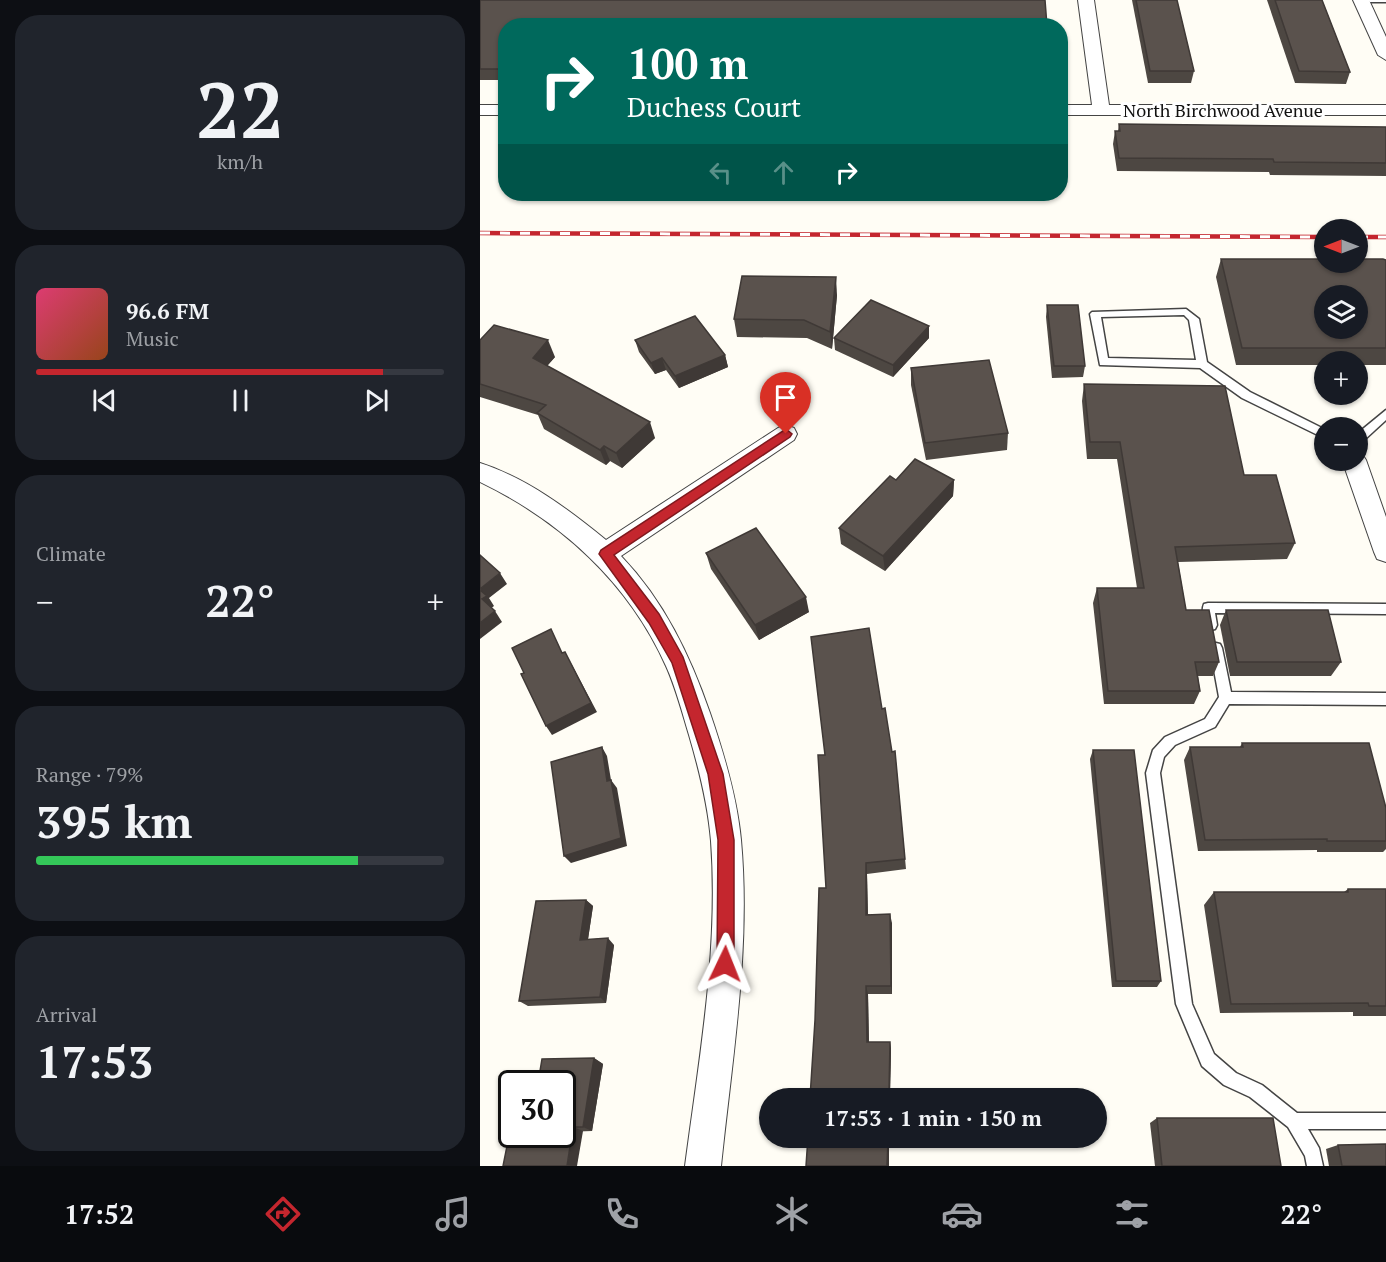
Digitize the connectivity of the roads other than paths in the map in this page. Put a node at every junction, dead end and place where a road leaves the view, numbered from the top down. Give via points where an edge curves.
1 (1086, 0) edge
2 (1361, 0) edge
3 (1370, 0) edge
4 (1386, 0) edge
5 (1386, 55) edge
6 (480, 110) edge
7 (498, 110) edge
8 (1068, 110) edge
9 (1101, 110) junction
10 (1386, 110) edge
11 (1202, 364) junction
12 (1386, 414) edge
13 (1314, 429) edge
14 (1368, 430) edge
15 (786, 434) dead end
16 (1358, 471) edge
17 (480, 472) edge
18 (1386, 552) edge
19 (605, 554) junction
20 (1386, 609) edge
21 (1226, 698) junction
22 (1386, 699) edge
23 (1294, 1121) junction
24 (1386, 1121) edge
25 (703, 1166) edge
26 (1315, 1166) edge

1 - 9 street
2 - 5 street
3 - 4 lane
6 - 7 street
8 - 9 street, North Birchwood Avenue
9 - 10 street, North Birchwood Avenue
11 - 11 lane via 1104,362 1095,315 1186,312 1194,319
11 - 13 lane via 1246,395
12 - 14 lane
15 - 19 street
16 - 18 street
17 - 19 street via 552,511
19 - 25 street via 654,618 678,662 716,774 726,840 726,943
20 - 21 lane via 1208,608
21 - 22 lane
21 - 23 lane via 1210,723 1170,741 1158,754 1153,773 1184,1004 1208,1060 1230,1080 1256,1091
23 - 24 lane
23 - 26 lane via 1313,1154

